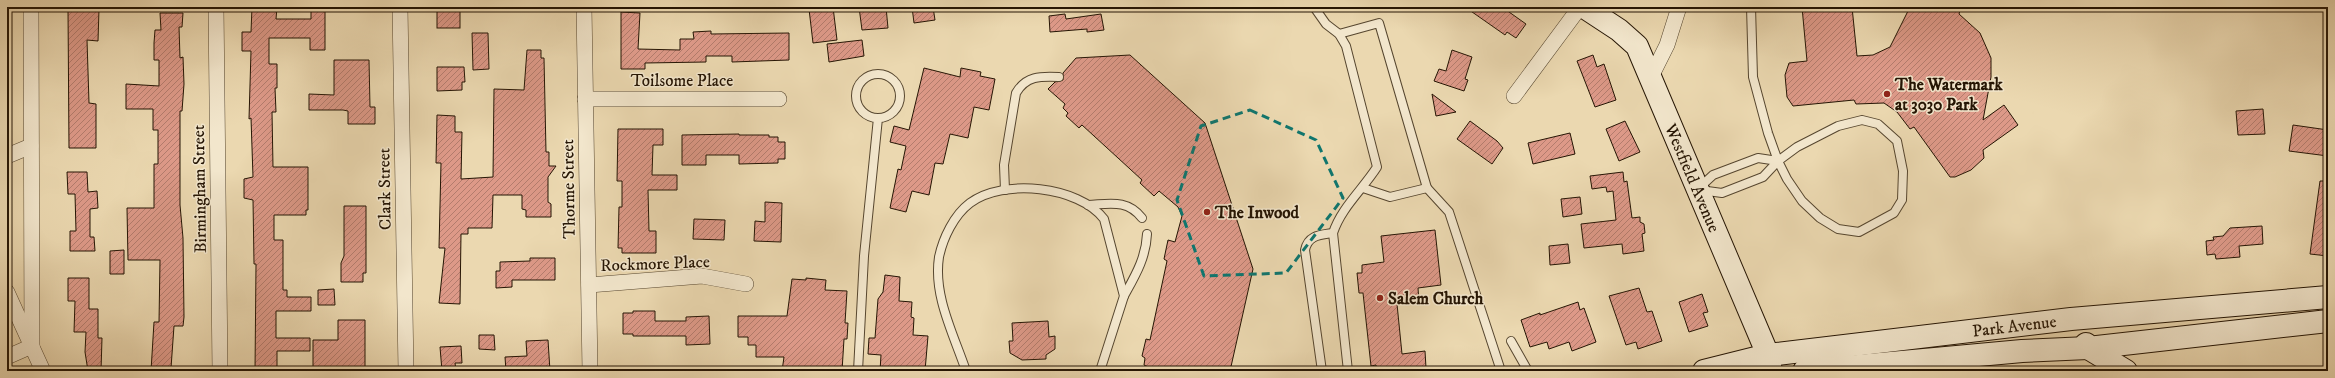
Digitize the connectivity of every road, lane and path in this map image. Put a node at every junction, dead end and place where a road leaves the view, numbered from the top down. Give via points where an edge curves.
1 (31, 7) edge
2 (216, 7) edge
3 (400, 7) edge
4 (584, 7) edge
5 (1314, 7) edge
6 (1580, 7) edge
7 (1584, 7) edge
8 (1679, 7) edge
9 (1751, 7) edge
10 (1339, 34) junction
11 (1058, 77) dead end
12 (1650, 79) junction
13 (1514, 96) dead end
14 (585, 99) junction
15 (779, 99) dead end
16 (878, 118) junction
17 (31, 146) junction
18 (7, 156) edge
19 (1778, 161) junction
20 (1363, 188) junction
21 (1427, 188) junction
22 (1697, 189) junction
23 (1005, 190) junction
24 (1088, 205) junction
25 (1142, 218) dead end
26 (1333, 232) junction
27 (1147, 234) dead end
28 (746, 284) dead end
29 (589, 285) junction
30 (7, 292) edge
31 (1124, 296) junction
32 (2328, 297) edge
33 (2072, 319) junction
34 (2328, 321) edge
35 (1511, 340) dead end
36 (32, 346) junction
37 (2088, 348) junction
38 (7, 357) edge
39 (1769, 363) edge
40 (43, 371) edge
41 (220, 371) edge
42 (406, 371) edge
43 (590, 371) edge
44 (858, 371) edge
45 (966, 371) edge
46 (1100, 371) edge
47 (1322, 371) edge
48 (1348, 371) edge
49 (1501, 371) edge
50 (1528, 371) edge
51 (1704, 371) edge
52 (1804, 371) edge
53 (2126, 371) edge

1 - 17 street
2 - 41 street, Birmingham Street
3 - 42 street, Clark Street
4 - 14 street, Thorme Street
5 - 10 lane via 1326,24
6 - 13 street
7 - 12 main road, Westfield Avenue via 1619,30 1637,46
8 - 12 street via 1667,45
9 - 19 lane via 1753,77
10 - 20 lane via 1346,46 1377,167
10 - 21 lane via 1379,23
11 - 23 lane via 1032,78 1016,93 1004,165
12 - 22 main road, Westfield Avenue
14 - 15 street, Toilsome Place
14 - 29 street, Thorme Street
16 - 16 lane via 893,112 900,96 894,81 888,76 875,74 867,76 861,82 856,97 863,112
16 - 44 lane via 864,256
17 - 18 street
17 - 36 street
19 - 19 lane via 1802,201 1820,218 1838,229 1859,232 1894,213 1902,200 1903,172 1897,141 1878,124 1862,120 1838,126 1797,147
19 - 22 lane via 1758,158 1713,175
19 - 22 lane via 1763,177 1722,193
20 - 21 lane via 1390,196
20 - 26 lane via 1337,218
21 - 49 lane via 1449,212
22 - 39 main road, Westfield Avenue
23 - 24 lane via 1045,190 1064,194
23 - 45 lane via 971,202 959,213 947,234 940,256 939,287
24 - 25 lane via 1126,205 1135,209
24 - 31 lane via 1104,219
26 - 47 lane via 1310,238 1306,242 1305,250
26 - 48 lane
27 - 31 lane via 1146,247 1137,273
28 - 29 street, Rockmore Place via 702,276
29 - 43 street, Thorme Street
30 - 36 street
31 - 46 lane
32 - 33 main road, Park Avenue
33 - 37 main road
33 - 39 main road, Park Avenue
34 - 37 main road, Park Avenue
35 - 50 lane
36 - 38 street
36 - 40 street
37 - 52 main road, Park Avenue
37 - 53 main road
39 - 51 main road, Park Avenue

